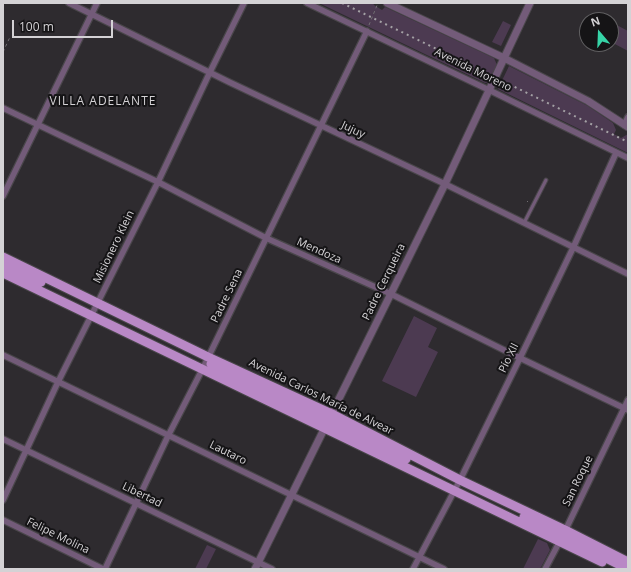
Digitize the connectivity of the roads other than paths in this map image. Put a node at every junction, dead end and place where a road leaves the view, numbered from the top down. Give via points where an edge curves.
1 (69, 3) edge
2 (97, 3) edge
3 (244, 3) edge
4 (307, 3) edge
5 (388, 3) edge
6 (530, 3) edge
7 (92, 14) junction
8 (367, 31) junction
9 (504, 58) junction
10 (210, 72) junction
11 (489, 90) junction
12 (3, 108) edge
13 (628, 117) edge
14 (38, 125) junction
15 (320, 125) junction
16 (626, 126) edge
17 (616, 152) junction
18 (628, 158) edge
19 (546, 180) dead end
20 (158, 182) junction
21 (445, 184) junction
22 (3, 196) edge
23 (524, 223) junction
24 (266, 238) junction
25 (573, 248) junction
26 (3, 257) edge
27 (3, 264) edge
28 (3, 273) edge
29 (628, 274) edge
30 (391, 294) junction
31 (95, 309) junction
32 (3, 355) edge
33 (520, 358) junction
34 (205, 363) junction
35 (58, 382) junction
36 (628, 400) edge
37 (626, 409) edge
38 (328, 421) junction
39 (168, 436) junction
40 (3, 439) edge
41 (26, 451) junction
42 (457, 485) junction
43 (292, 495) junction
44 (3, 500) edge
45 (136, 504) junction
46 (3, 520) edge
47 (562, 536) junction
48 (419, 557) junction
49 (257, 566) edge
50 (628, 567) edge
51 (104, 569) edge
52 (272, 569) edge
53 (413, 569) edge
54 (444, 569) edge
55 (545, 569) edge
56 (616, 569) edge

1 - 7 street, Jujuy
2 - 7 street
3 - 10 street, Misionero Klein
4 - 8 street, Avenida Moreno
5 - 9 street
6 - 9 street, Padre Cerqueira
7 - 10 street, Jujuy
7 - 14 street
8 - 11 street, Avenida Moreno
8 - 15 street, Padre Sena
9 - 11 street, Padre Cerqueira
9 - 16 street via 588,101
10 - 15 street, Jujuy
10 - 20 street, Misionero Klein
11 - 17 street, Avenida Moreno
11 - 21 street, Padre Cerqueira
12 - 14 street, Mendoza
13 - 16 street
14 - 20 street, Mendoza
14 - 22 street
15 - 21 street, Jujuy
15 - 24 street, Padre Sena
17 - 18 street, Avenida Moreno
17 - 25 street, Pío XII
19 - 23 lane
20 - 24 street, Mendoza
20 - 31 street, Misionero Klein
21 - 23 street, Jujuy
21 - 30 street, Padre Cerqueira
23 - 25 street, Jujuy
24 - 30 street, Mendoza
24 - 34 street, Padre Sena
25 - 29 street, Jujuy
25 - 33 street, Pío XII
26 - 31 main road, Avenida Carlos María de Alvear
27 - 31 main road, Avenida Carlos María de Alvear
28 - 31 main road, Avenida Carlos María de Alvear
30 - 33 street, Mendoza
30 - 38 street, Padre Cerqueira
31 - 34 main road, Avenida Carlos María de Alvear
31 - 35 street, Misionero Klein
32 - 35 street, Lautaro
33 - 37 street, Mendoza
33 - 42 street, Pío XII
34 - 38 main road, Avenida Carlos María de Alvear
34 - 39 street, Padre Sena
35 - 39 street, Lautaro
35 - 41 street, Misionero Klein
36 - 37 street, San Roque
37 - 47 street, San Roque
38 - 42 main road, Avenida Carlos María de Alvear
38 - 43 street, Padre Cerqueira
39 - 43 street, Lautaro
39 - 45 street, Padre Sena
40 - 41 street, Libertad
41 - 44 street, Misionero Klein
41 - 45 street, Libertad
42 - 47 main road, Avenida Carlos María de Alvear
42 - 47 main road, Avenida Carlos María de Alvear
42 - 48 street, Pío XII
43 - 48 street, Lautaro
43 - 49 street, Padre Cerqueira
45 - 49 street, Libertad
45 - 51 street, Padre Sena
46 - 51 street, Felipe Molina
47 - 50 main road, Avenida Carlos María de Alvear
47 - 55 street, San Roque
47 - 56 main road, Avenida Carlos María de Alvear
48 - 53 street, Pío XII
48 - 54 street, Lautaro
49 - 52 street, Libertad

